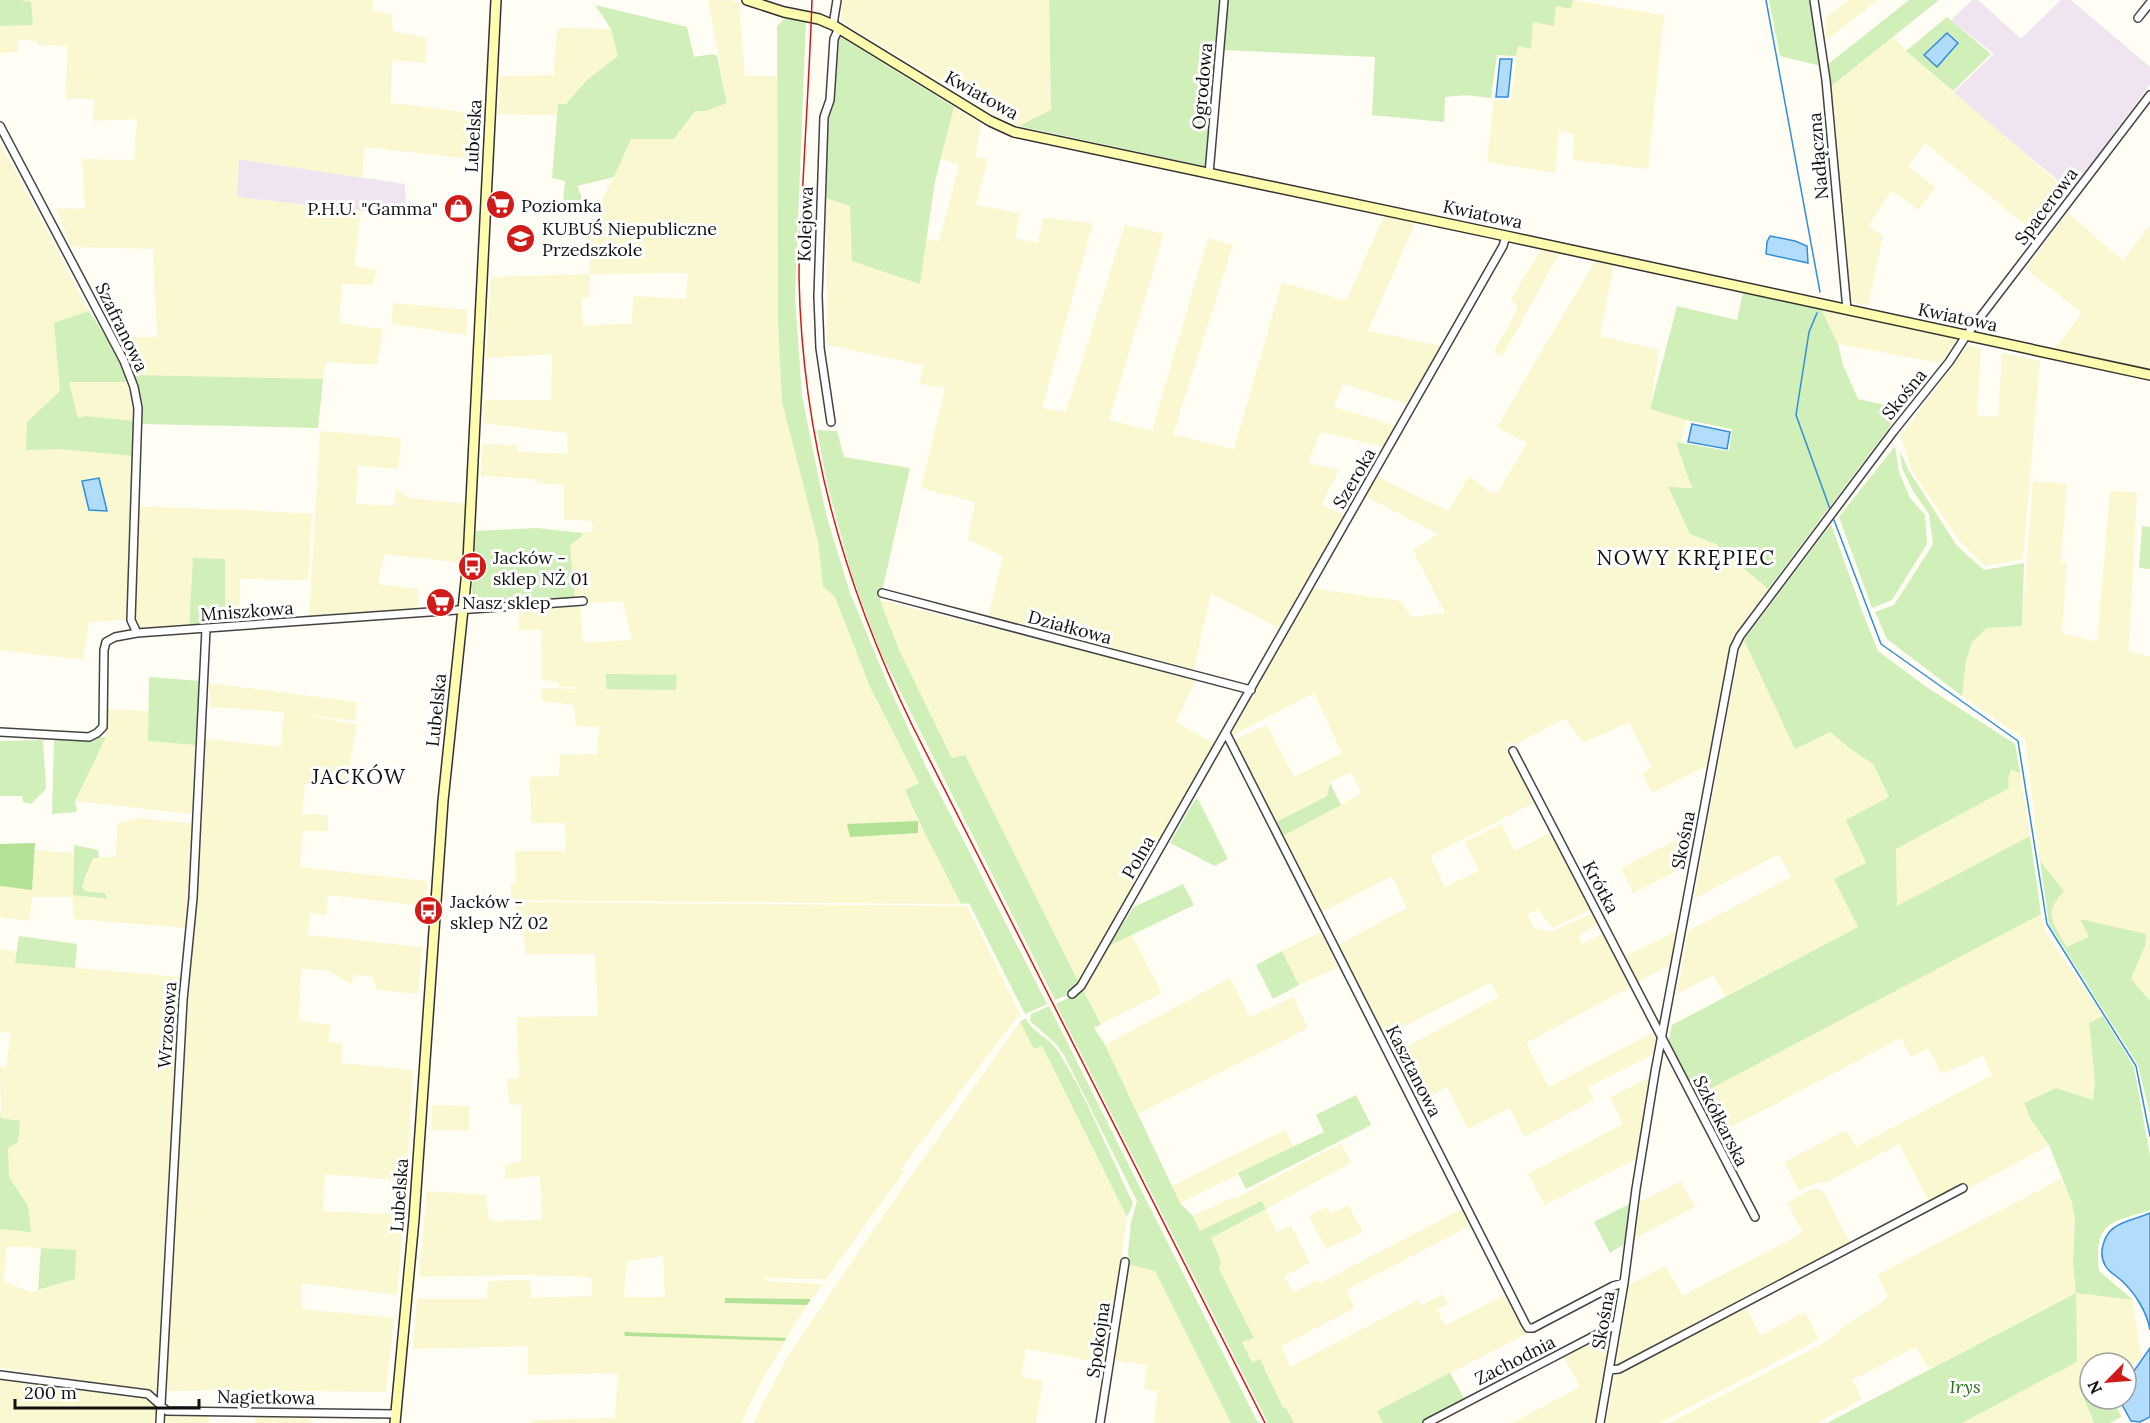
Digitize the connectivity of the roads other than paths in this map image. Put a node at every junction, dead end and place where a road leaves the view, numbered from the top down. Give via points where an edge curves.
1 (496, 0) edge
2 (747, 0) edge
3 (837, 0) edge
4 (1224, 0) edge
5 (1814, 0) edge
6 (2150, 3) edge
7 (2138, 18) dead end
8 (836, 27) junction
9 (2150, 95) edge
10 (0, 126) edge
11 (1209, 174) junction
12 (1506, 236) junction
13 (1847, 310) junction
14 (1966, 336) junction
15 (2150, 375) edge
16 (831, 422) dead end
17 (882, 593) dead end
18 (583, 601) dead end
19 (463, 610) junction
20 (206, 629) junction
21 (136, 633) junction
22 (1251, 690) junction
23 (0, 732) edge
24 (1226, 733) junction
25 (1513, 751) dead end
26 (1072, 993) dead end
27 (1662, 1038) junction
28 (1963, 1188) dead end
29 (1755, 1217) dead end
30 (1125, 1262) dead end
31 (1624, 1283) junction
32 (1617, 1324) junction
33 (1609, 1370) junction
34 (0, 1375) edge
35 (161, 1405) junction
36 (395, 1419) edge
37 (160, 1423) edge
38 (1100, 1423) edge
39 (1427, 1423) edge
40 (1600, 1423) edge

1 - 19 street, Lubelska
2 - 8 street, Kwiatowa
3 - 8 street, Kolejowa
4 - 11 street, Ogrodowa
5 - 13 street, Nadłączna via 1826,80
6 - 7 street
8 - 11 street, Kwiatowa via 1001,127
8 - 16 street, Kolejowa via 830,100 824,117 818,296 820,348
9 - 14 street, Spacerowa
10 - 21 street, Szafranowa via 135,387 138,408 131,620
11 - 12 street, Kwiatowa
12 - 13 street, Kwiatowa
12 - 22 street, Szeroka
13 - 14 street, Kwiatowa
14 - 15 street, Kwiatowa
14 - 27 street, Skośna via 1736,642
17 - 22 street, Działkowa
18 - 19 street, Mniszkowa
19 - 20 street, Mniszkowa
19 - 36 street, Lubelska via 442,811 414,1220
20 - 21 street, Mniszkowa
20 - 35 street, Wrzosowa
21 - 23 street, Mniszkowa via 106,642 103,727 97,733 89,737
22 - 24 street, Szeroka
24 - 26 street, Polna via 1081,986
24 - 31 street, Kasztanowa via 1528,1328
25 - 27 street, Krótka
27 - 29 street, Szkółkarska
27 - 31 street, Skośna
28 - 33 street via 1619,1369
30 - 38 street, Spokojna
31 - 32 street, Skośna
32 - 33 street, Skośna
32 - 39 street, Zachodnia
33 - 40 street, Skośna
34 - 35 street, Nagietkowa via 148,1394
35 - 36 street, Nagietkowa via 167,1411
35 - 37 street, Wrzosowa

